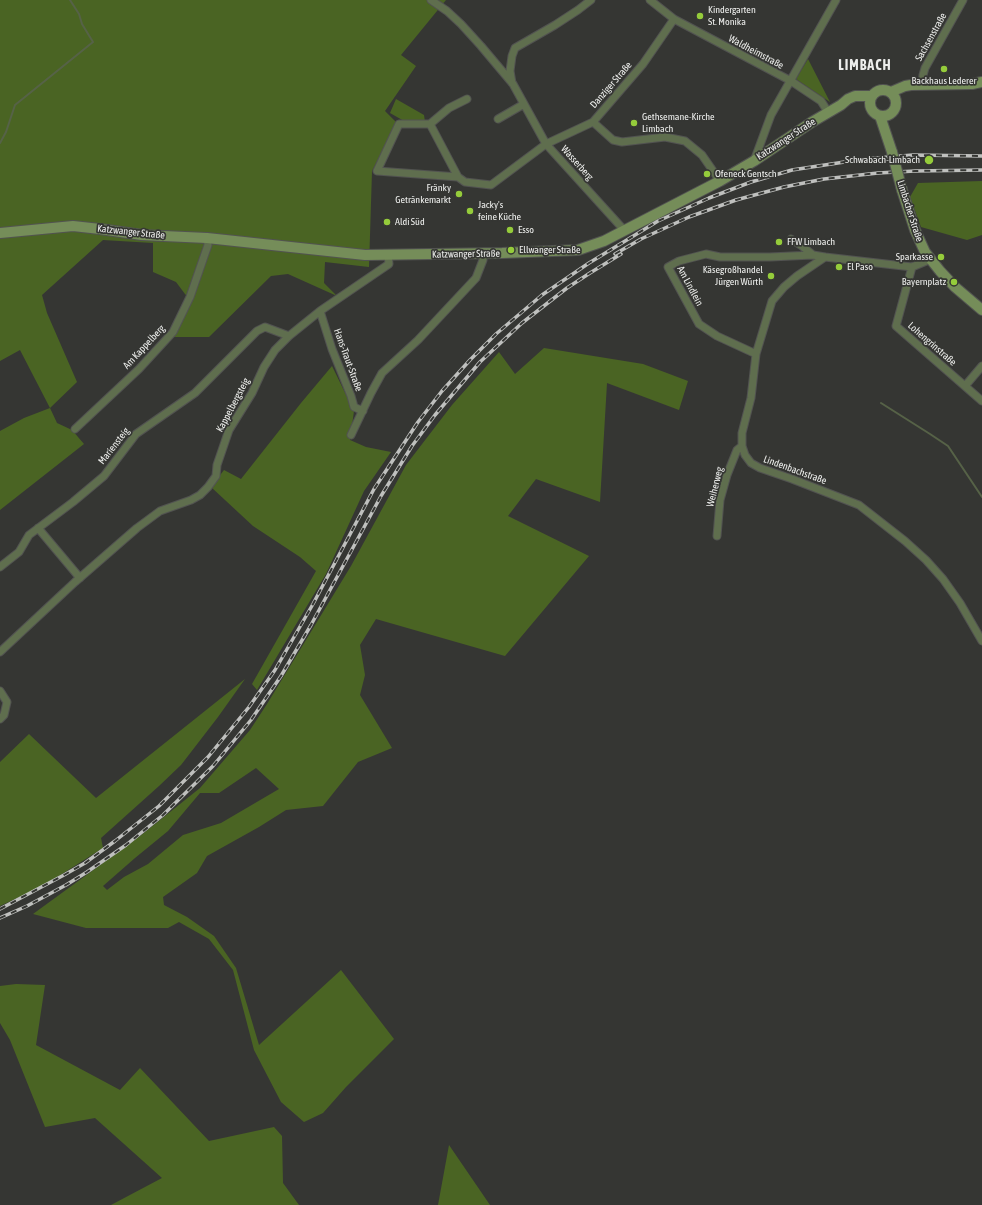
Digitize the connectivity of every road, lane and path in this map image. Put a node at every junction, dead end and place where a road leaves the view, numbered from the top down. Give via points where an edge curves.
1 (432, 0) edge
2 (590, 0) edge
3 (650, 0) edge
4 (836, 0) edge
5 (963, 0) edge
6 (674, 19) junction
7 (791, 82) junction
8 (982, 82) edge
9 (513, 84) junction
10 (920, 85) junction
11 (893, 96) junction
12 (467, 100) dead end
13 (871, 100) junction
14 (524, 104) junction
15 (828, 112) junction
16 (885, 115) junction
17 (498, 119) dead end
18 (593, 122) junction
19 (430, 124) junction
20 (546, 144) junction
21 (754, 161) junction
22 (458, 177) junction
23 (720, 181) junction
24 (624, 230) junction
25 (0, 233) edge
26 (207, 238) junction
27 (791, 239) dead end
28 (483, 253) junction
29 (388, 255) junction
30 (813, 255) junction
31 (826, 257) junction
32 (931, 259) junction
33 (912, 267) junction
34 (982, 310) edge
35 (320, 311) junction
36 (289, 336) junction
37 (756, 354) junction
38 (982, 366) edge
39 (965, 386) junction
40 (982, 401) edge
41 (363, 411) junction
42 (75, 428) dead end
43 (351, 435) dead end
44 (742, 446) junction
45 (38, 528) junction
46 (716, 536) dead end
47 (0, 567) edge
48 (80, 578) junction
49 (982, 641) edge
50 (0, 652) edge
51 (0, 691) edge
52 (0, 719) edge

1 - 9 street, Wasserberg via 461,24
2 - 9 street via 515,48 510,71
3 - 6 street, Waldheimstraße
4 - 7 street
5 - 10 street, Sachsenstraße via 925,68
6 - 7 street, Waldheimstraße
6 - 18 street, Danziger Straße via 643,64
7 - 15 street, Waldheimstraße via 821,101
7 - 21 street via 772,115
8 - 10 main road
9 - 14 street, Wasserberg
10 - 11 main road
11 - 13 main road via 886,90 880,90
11 - 16 main road via 896,106 894,111
12 - 19 street via 450,108
13 - 15 main road, Katzwanger Straße via 855,96
13 - 16 main road via 871,109 875,113
14 - 17 street
14 - 20 street, Wasserberg
15 - 21 main road, Katzwanger Straße
16 - 32 main road, Limbacher Straße, bridge via 888,138 902,190 915,230
18 - 20 street, Danziger Straße
18 - 23 street via 613,140 622,142 665,137 685,141 702,155
19 - 22 street
19 - 22 street via 399,124 377,171
20 - 22 street, Danziger Straße via 491,185 466,182
20 - 24 street, Wasserberg
21 - 23 main road, Katzwanger Straße
23 - 24 main road, Katzwanger Straße
24 - 28 main road, Katzwanger Straße via 604,241 578,250
25 - 26 main road, Katzwanger Straße via 73,226 142,236
26 - 29 main road, Katzwanger Straße via 365,255
26 - 42 street, Am Kappelberg via 208,245 190,297 173,332 139,369
27 - 30 street
28 - 29 main road, Katzwanger Straße
28 - 41 street via 476,278 418,340 382,373
29 - 35 street, Kappelbergsteig via 389,264 382,270
30 - 31 street
30 - 37 street, Am Lindlein via 720,257 706,254 679,261 668,268 699,324 717,336
31 - 33 street
31 - 37 street via 797,276 772,301
32 - 33 street
32 - 34 main road, Limbacher Straße via 955,287
33 - 39 street, Lohengrinstraße via 896,326
35 - 36 street, Kappelbergsteig
35 - 41 street, Hans-Traut-Straße via 354,406
36 - 45 street, Mariensteig via 265,327 257,331 195,393 136,434 104,476
36 - 48 street, Kappelbergsteig via 275,350 264,367 252,393 229,430 217,465 216,476 208,487 191,500 160,511 150,518
37 - 44 street
38 - 39 street
39 - 40 street, Lohengrinstraße
41 - 43 street
44 - 46 street, Weiherweg via 737,450 727,475 720,500
44 - 49 street, Lindenbachstraße via 751,463 858,505 905,541 943,579
45 - 47 street, Mariensteig via 29,535 19,552
45 - 48 street
48 - 50 street, Kappelbergsteig
51 - 52 street via 7,702 4,715

